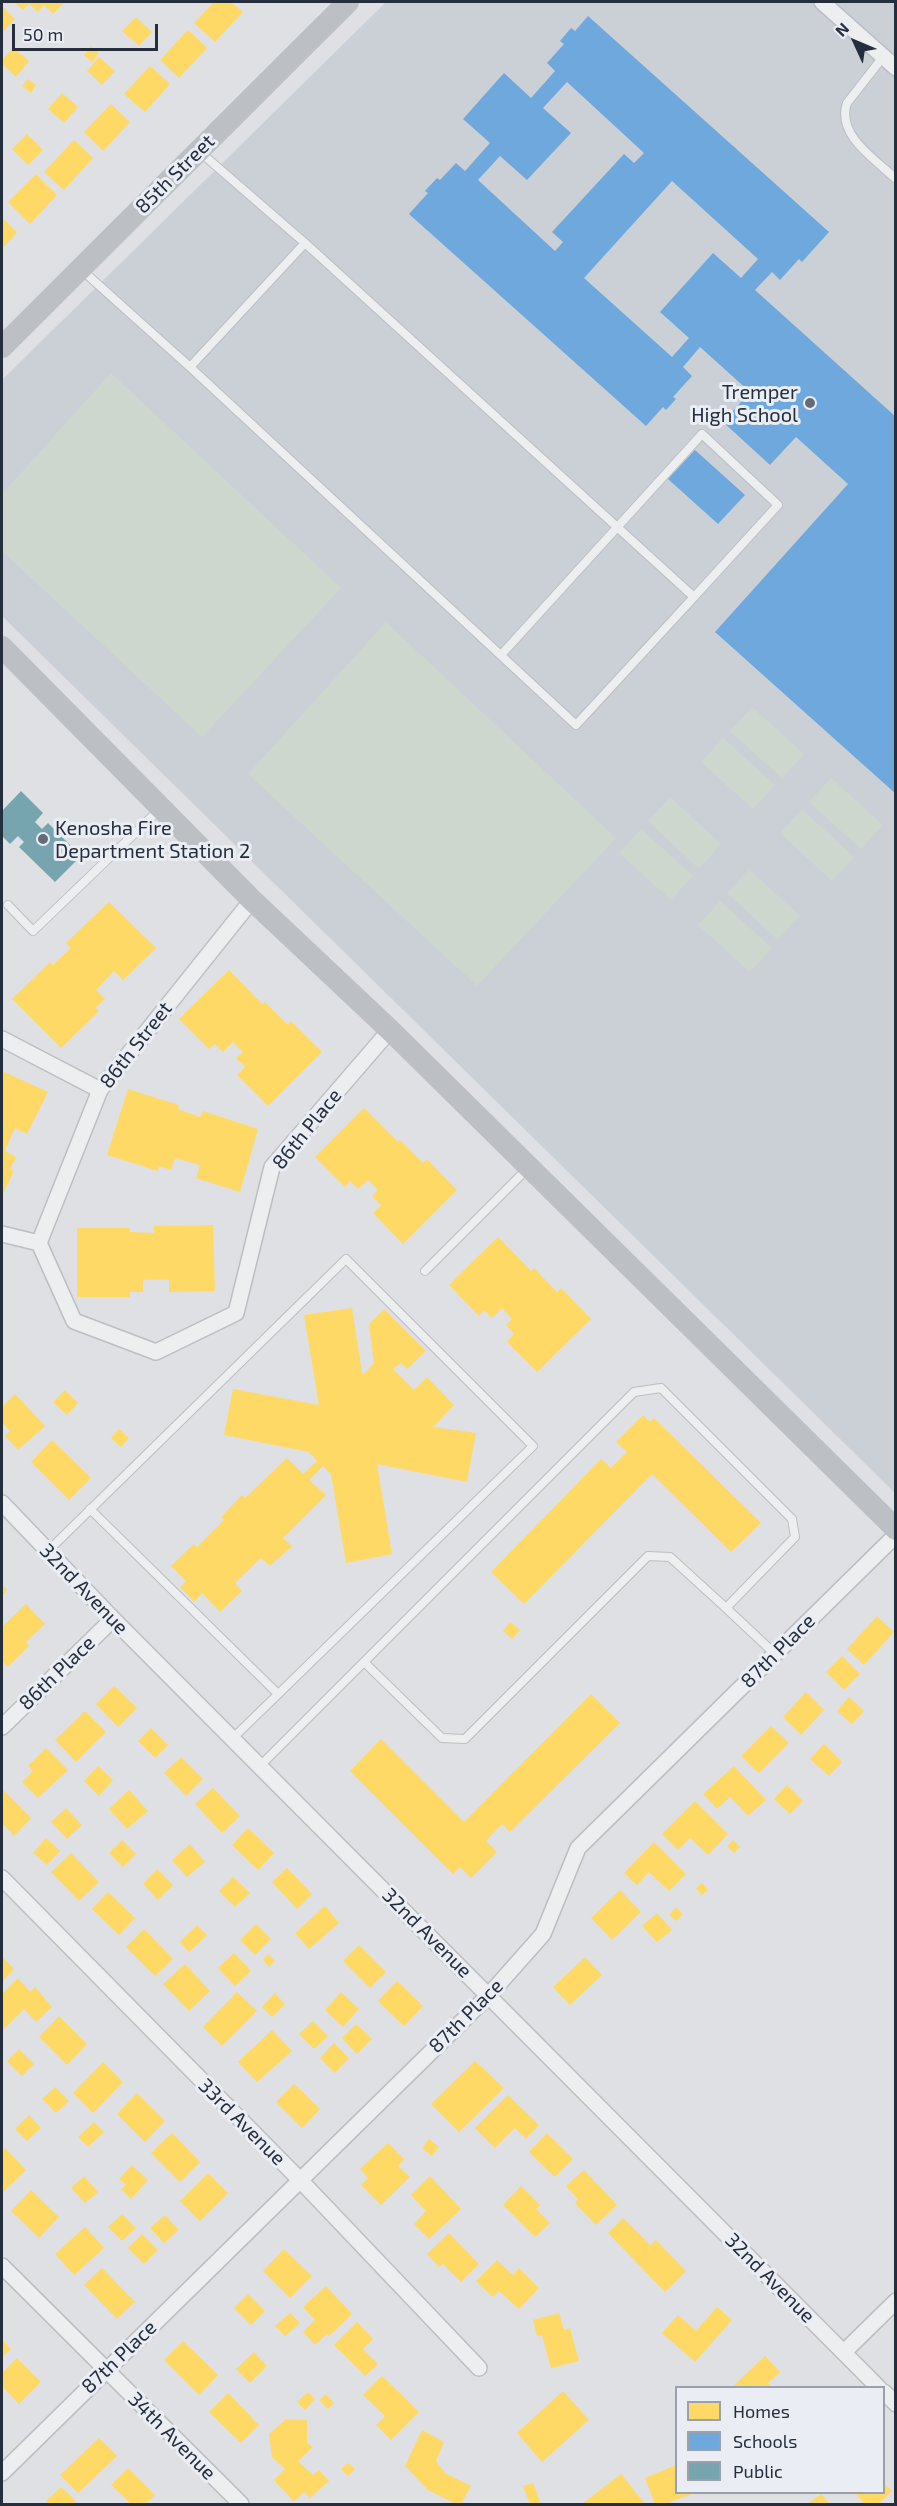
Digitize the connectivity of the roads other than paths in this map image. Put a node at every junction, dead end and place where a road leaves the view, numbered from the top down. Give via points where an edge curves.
1 (348, 2) edge
2 (822, 2) edge
3 (884, 57) junction
4 (896, 68) edge
5 (199, 151) junction
6 (896, 179) edge
7 (305, 243) junction
8 (80, 269) junction
9 (2, 347) edge
10 (190, 367) junction
11 (618, 527) junction
12 (694, 597) junction
13 (2, 647) edge
14 (501, 655) junction
15 (162, 808) junction
16 (252, 900) junction
17 (8, 905) dead end
18 (390, 1030) junction
19 (2, 1039) edge
20 (100, 1090) junction
21 (528, 1167) junction
22 (2, 1234) edge
23 (39, 1243) junction
24 (425, 1271) dead end
25 (2, 1503) edge
26 (90, 1509) junction
27 (896, 1529) edge
28 (896, 1535) edge
29 (48, 1551) junction
30 (726, 1608) junction
31 (113, 1619) junction
32 (775, 1654) junction
33 (364, 1662) junction
34 (278, 1694) junction
35 (2, 1727) edge
36 (232, 1739) junction
37 (260, 1766) junction
38 (2, 1878) edge
39 (489, 1995) junction
40 (300, 2180) junction
41 (2, 2266) edge
42 (896, 2301) edge
43 (844, 2352) junction
44 (479, 2368) dead end
45 (105, 2370) junction
46 (877, 2386) edge
47 (885, 2393) edge
48 (896, 2404) edge
49 (2, 2473) edge
50 (242, 2505) edge

1 - 5 street, 85th Street
2 - 3 street
3 - 4 street
3 - 6 lane via 844,111 846,126 857,142
5 - 7 lane
5 - 8 street, 85th Street
7 - 10 lane
7 - 11 lane
8 - 9 street, 85th Street
8 - 10 lane
10 - 14 lane
11 - 12 lane
11 - 12 lane via 702,435 778,505
11 - 14 lane
12 - 14 lane via 576,725
13 - 15 street
15 - 16 street
15 - 17 lane via 33,931
16 - 18 street
16 - 20 street, 86th Street
18 - 21 street
18 - 23 street, 86th Place via 272,1167 236,1313 156,1352 74,1321
19 - 20 street
20 - 23 street, 86th Street
21 - 24 lane
21 - 27 street
22 - 23 street
25 - 29 street, 32nd Avenue
26 - 29 lane
26 - 34 lane
26 - 34 lane via 345,1259 533,1446
28 - 32 street, 87th Place
29 - 31 street, 32nd Avenue
30 - 32 lane
30 - 33 lane via 670,1557 648,1556 465,1739 442,1738
30 - 33 lane via 795,1537 792,1519 661,1388 634,1392
31 - 35 street, 86th Place
31 - 36 street, 32nd Avenue
32 - 39 street, 87th Place via 578,1848 543,1934
33 - 37 lane
34 - 36 lane
36 - 37 street, 32nd Avenue
37 - 39 street, 32nd Avenue
38 - 40 street, 33rd Avenue
39 - 40 street, 87th Place
39 - 43 street, 32nd Avenue
40 - 44 street, 33rd Avenue
40 - 45 street, 87th Place
41 - 45 street, 34th Avenue
42 - 43 street
43 - 46 street, 32nd Avenue
45 - 49 street, 87th Place
45 - 50 street, 34th Avenue
47 - 48 street

